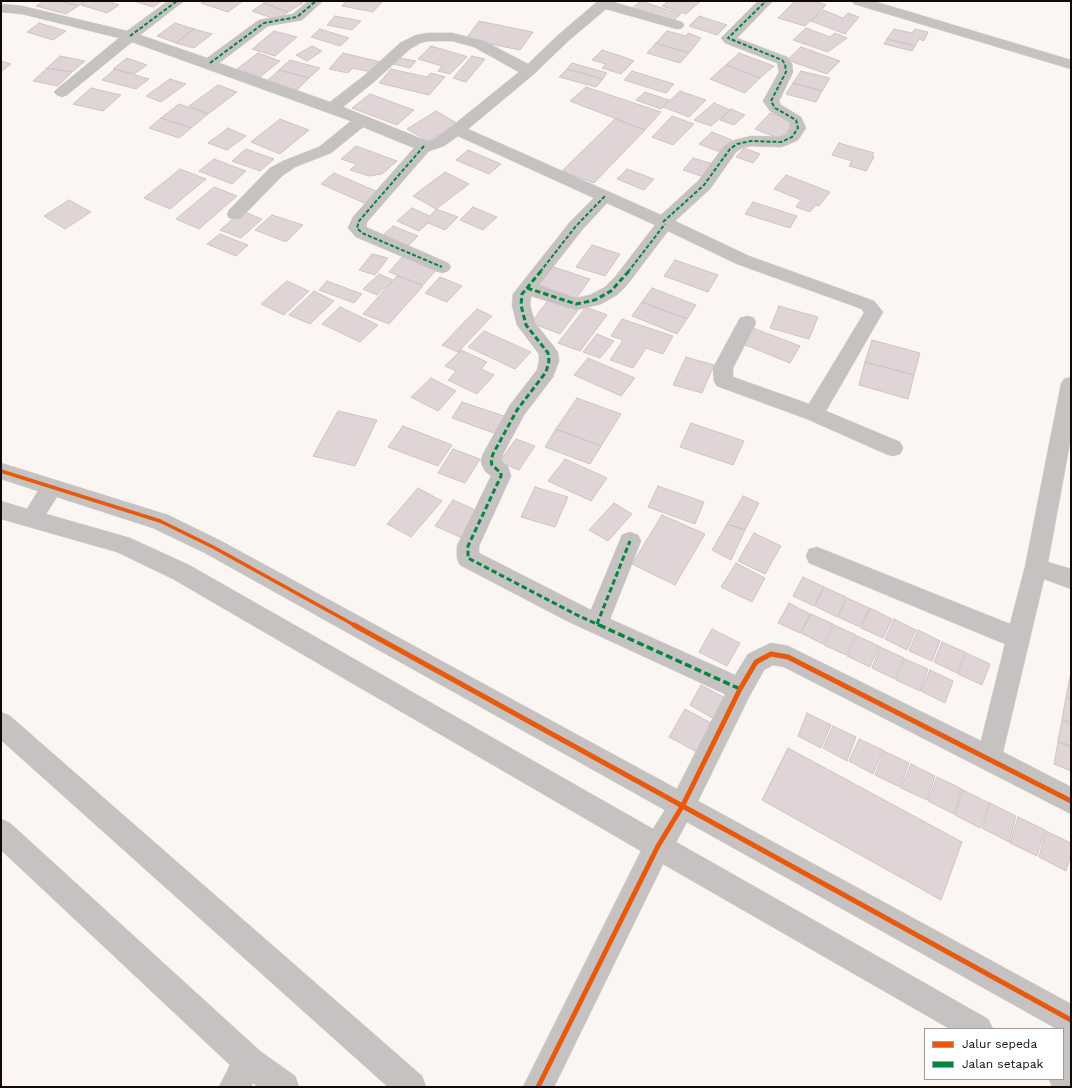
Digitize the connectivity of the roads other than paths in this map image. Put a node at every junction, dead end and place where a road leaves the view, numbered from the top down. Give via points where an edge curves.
1 (177, 1) edge
2 (316, 1) edge
3 (766, 1) edge
4 (859, 1) edge
5 (605, 3) edge
6 (1, 8) edge
7 (678, 25) dead end
8 (130, 36) junction
9 (210, 63) junction
10 (1071, 65) edge
11 (529, 71) junction
12 (62, 92) dead end
13 (332, 108) junction
14 (362, 120) junction
15 (457, 130) junction
16 (424, 146) junction
17 (605, 196) junction
18 (234, 214) dead end
19 (664, 223) junction
20 (442, 267) dead end
21 (527, 288) junction
22 (747, 323) dead end
23 (1071, 384) edge
24 (814, 414) junction
25 (893, 448) dead end
26 (1, 471) edge
27 (52, 486) junction
28 (1, 510) edge
29 (32, 519) junction
30 (630, 541) dead end
31 (817, 556) dead end
32 (1036, 567) junction
33 (1071, 579) edge
34 (596, 624) junction
35 (1018, 638) junction
36 (740, 689) junction
37 (1, 724) edge
38 (989, 758) junction
39 (1071, 801) edge
40 (684, 805) junction
41 (1, 832) edge
42 (658, 846) junction
43 (1071, 1020) edge
44 (976, 1028) edge
45 (1071, 1032) edge
46 (1064, 1054) edge
47 (248, 1062) junction
48 (234, 1087) edge
49 (284, 1087) edge
50 (410, 1087) edge
51 (538, 1087) edge

1 - 8 street
2 - 9 street via 296,17 264,22
3 - 19 street via 728,38 782,60 786,72 772,98 772,104 796,120 798,128 792,138 780,142 751,141 737,144 730,149 704,185
4 - 10 street
5 - 7 street
5 - 11 street
6 - 8 street via 22,10
8 - 9 street
8 - 12 street
9 - 13 street
11 - 13 street via 479,44 447,37 416,39 404,46 370,78
11 - 15 street
13 - 14 street
14 - 16 street
14 - 18 street via 325,150 276,172
15 - 16 street via 438,143
15 - 17 street
16 - 20 street via 359,221 357,228 362,233
17 - 19 street
17 - 21 street via 576,226
19 - 21 street via 621,281 611,291 595,300 576,304
19 - 24 street via 743,260 868,305 874,312
21 - 34 street via 522,294 521,305 526,325 548,353 550,361 546,372 517,410 493,454 492,465 501,476 468,546 468,558
22 - 24 street via 723,368 724,381
23 - 32 street
24 - 25 street
26 - 27 street
27 - 29 street
27 - 40 street via 160,521 213,547
28 - 29 street
29 - 42 street via 122,544 181,572
30 - 34 street
31 - 35 street
32 - 33 street
32 - 35 street
34 - 36 street
35 - 38 street
36 - 38 street via 756,662 771,654 788,657
36 - 40 street
37 - 50 street
38 - 39 street
40 - 42 street
40 - 43 street
41 - 47 street
42 - 44 street
42 - 51 street
45 - 46 street
47 - 48 street
47 - 49 street

